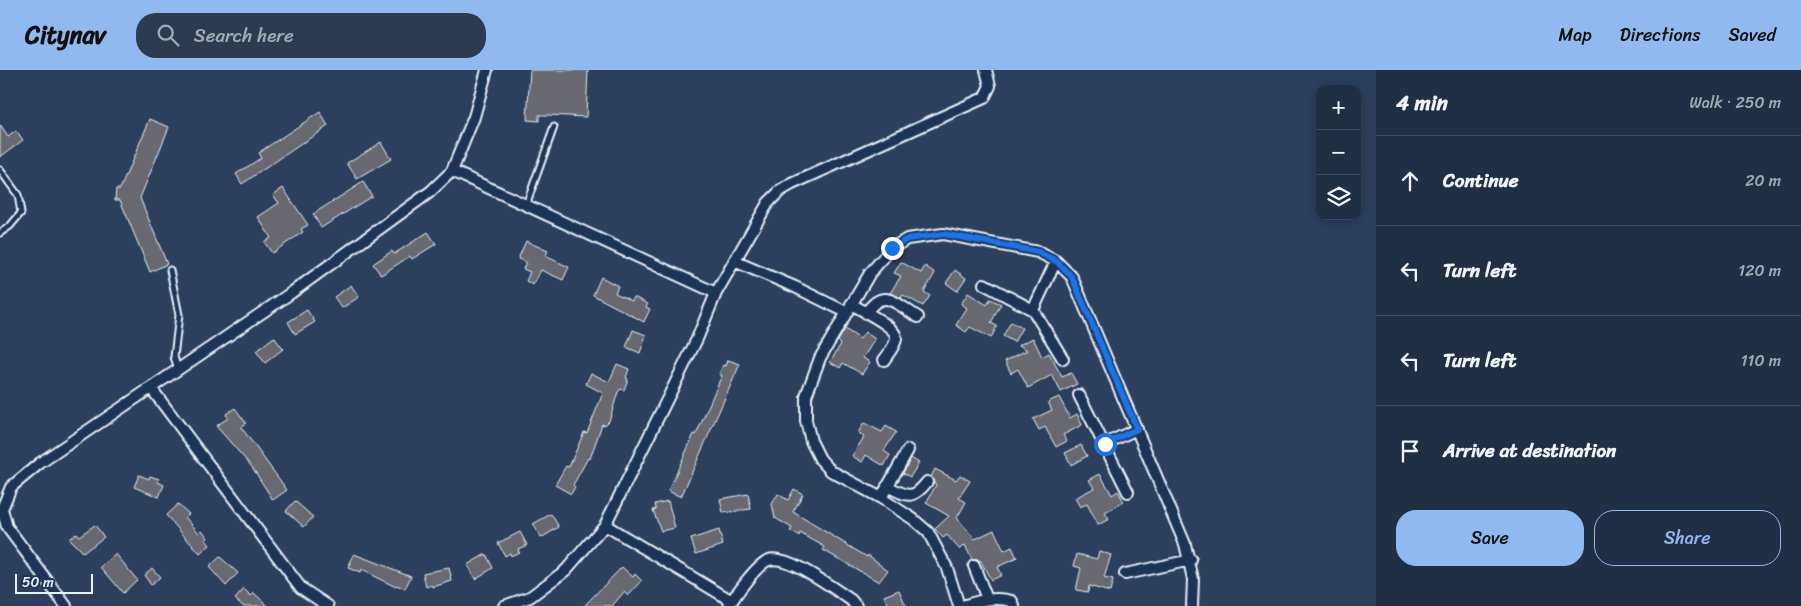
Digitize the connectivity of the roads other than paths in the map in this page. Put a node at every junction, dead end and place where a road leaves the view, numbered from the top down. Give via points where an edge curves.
1 (487, 70) edge
2 (986, 70) edge
3 (554, 127) dead end
4 (0, 170) edge
5 (452, 171) junction
6 (526, 205) junction
7 (0, 233) edge
8 (734, 261) junction
9 (1056, 261) junction
10 (170, 270) dead end
11 (984, 284) dead end
12 (716, 293) junction
13 (849, 308) junction
14 (1032, 310) junction
15 (866, 313) junction
16 (918, 317) dead end
17 (1063, 359) dead end
18 (884, 360) dead end
19 (178, 369) junction
20 (151, 388) junction
21 (1080, 395) dead end
22 (1137, 429) junction
23 (1105, 444) junction
24 (908, 450) dead end
25 (927, 482) dead end
26 (887, 486) junction
27 (1128, 492) dead end
28 (881, 498) junction
29 (605, 525) junction
30 (1191, 560) junction
31 (974, 566) dead end
32 (1125, 574) dead end
33 (988, 599) junction
34 (731, 604) edge
35 (66, 606) edge
36 (328, 606) edge
37 (504, 606) edge
38 (856, 606) edge
39 (961, 606) edge
40 (1014, 606) edge
41 (1192, 606) edge

1 - 5 street via 474,117
2 - 8 street via 990,86 981,100 780,191 760,216
3 - 6 lane
4 - 7 lane via 18,195 21,213
5 - 6 street
5 - 19 street via 411,208 358,247
6 - 12 street
8 - 12 street
8 - 13 street
9 - 13 street via 1038,252 944,234 907,239 892,248 870,274
9 - 14 street
9 - 22 street via 1072,277
10 - 19 lane via 179,314 174,358
11 - 14 street
12 - 29 street via 697,339
13 - 15 street
13 - 28 street via 820,358 806,396 806,421 820,459 831,471
14 - 17 street
15 - 16 street via 873,302 886,298
15 - 18 street via 896,334 896,340
19 - 20 street
20 - 35 street via 40,463 11,487 2,509 7,527
20 - 36 street via 301,588
21 - 23 street
22 - 23 street
22 - 30 street
23 - 27 street
24 - 26 street
25 - 26 street via 913,496
26 - 28 street
28 - 39 street via 928,532 947,568
29 - 34 street
29 - 37 street via 566,570 530,597
30 - 32 street
30 - 41 street
31 - 33 street
33 - 39 street
33 - 40 street via 1003,598 1012,601
34 - 38 street via 761,564 780,560 795,565

